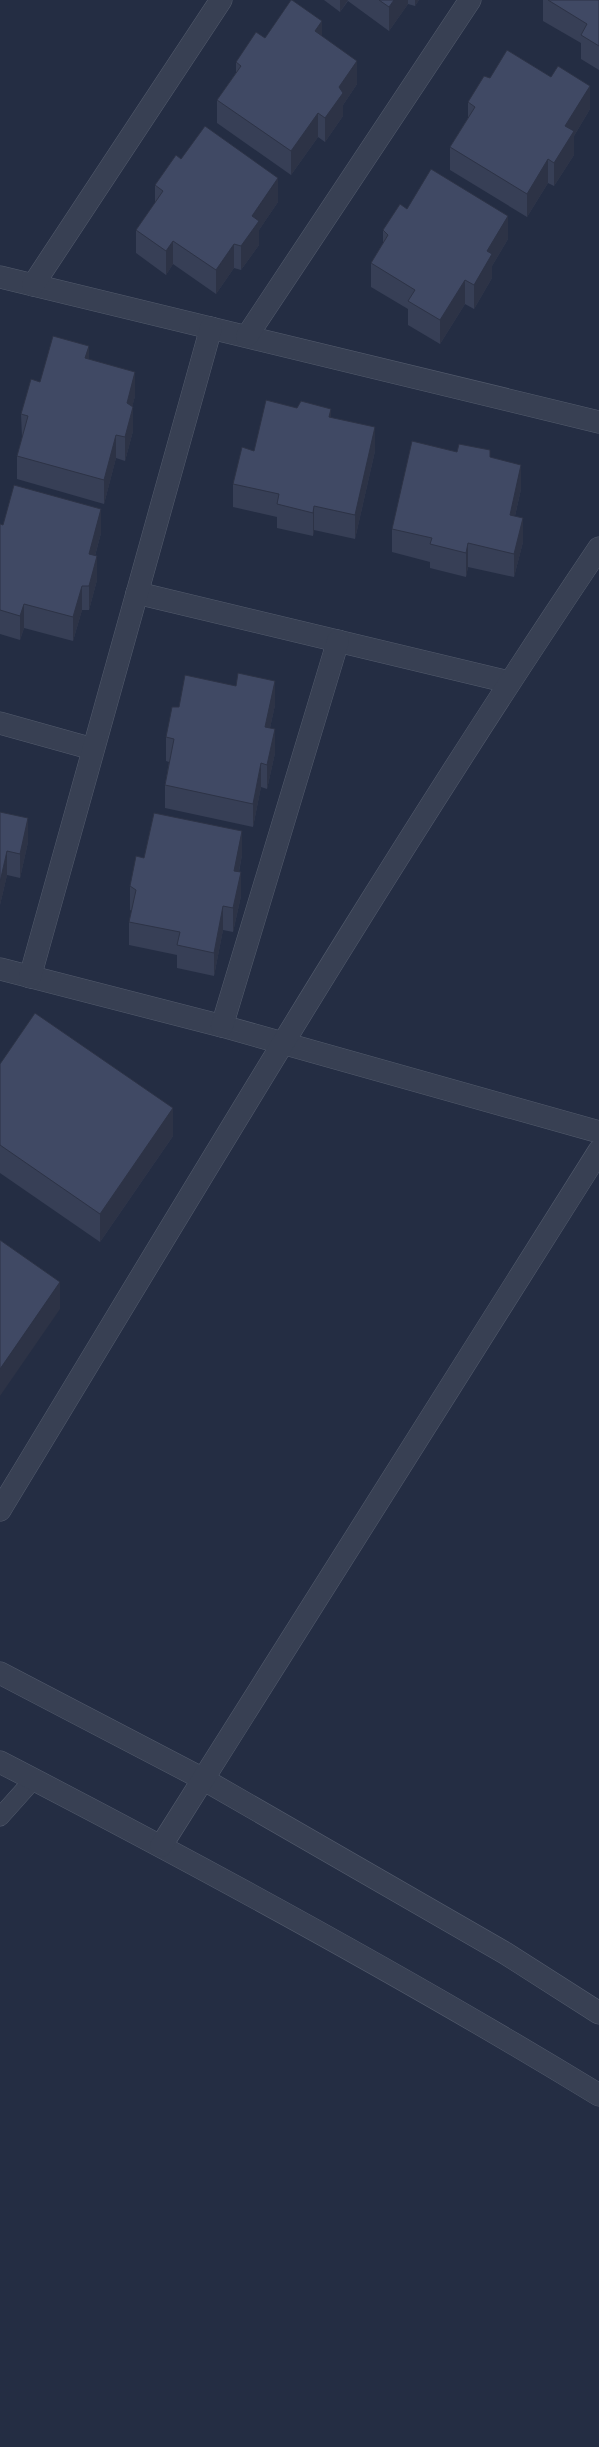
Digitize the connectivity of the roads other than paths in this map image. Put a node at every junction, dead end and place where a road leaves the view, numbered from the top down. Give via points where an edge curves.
1 (221, 0) edge
2 (470, 0) edge
3 (0, 277) edge
4 (33, 285) junction
5 (210, 328) junction
6 (247, 336) junction
7 (599, 422) edge
8 (599, 548) edge
9 (137, 593) junction
10 (338, 641) junction
11 (509, 682) junction
12 (0, 723) edge
13 (93, 749) junction
14 (0, 969) edge
15 (30, 977) junction
16 (222, 1026) junction
17 (282, 1045) junction
18 (599, 1132) edge
19 (599, 1152) edge
20 (0, 1510) edge
21 (0, 1673) edge
22 (0, 1762) edge
23 (34, 1779) junction
24 (203, 1780) junction
25 (0, 1817) edge
26 (161, 1846) junction
27 (599, 2012) edge
28 (599, 2094) edge

1 - 4 street
2 - 6 street
3 - 4 street
4 - 5 street
5 - 6 street
5 - 9 street
6 - 7 street
8 - 11 street
9 - 10 street
9 - 13 street
10 - 11 street
10 - 16 street
11 - 17 street
12 - 13 street
13 - 15 street
14 - 15 street
15 - 16 street
16 - 17 street
17 - 18 street
17 - 20 street
19 - 24 street
21 - 24 street
22 - 23 street
23 - 25 lane
23 - 26 street
24 - 26 street
24 - 27 street via 505,1953
26 - 28 street via 490,2028

